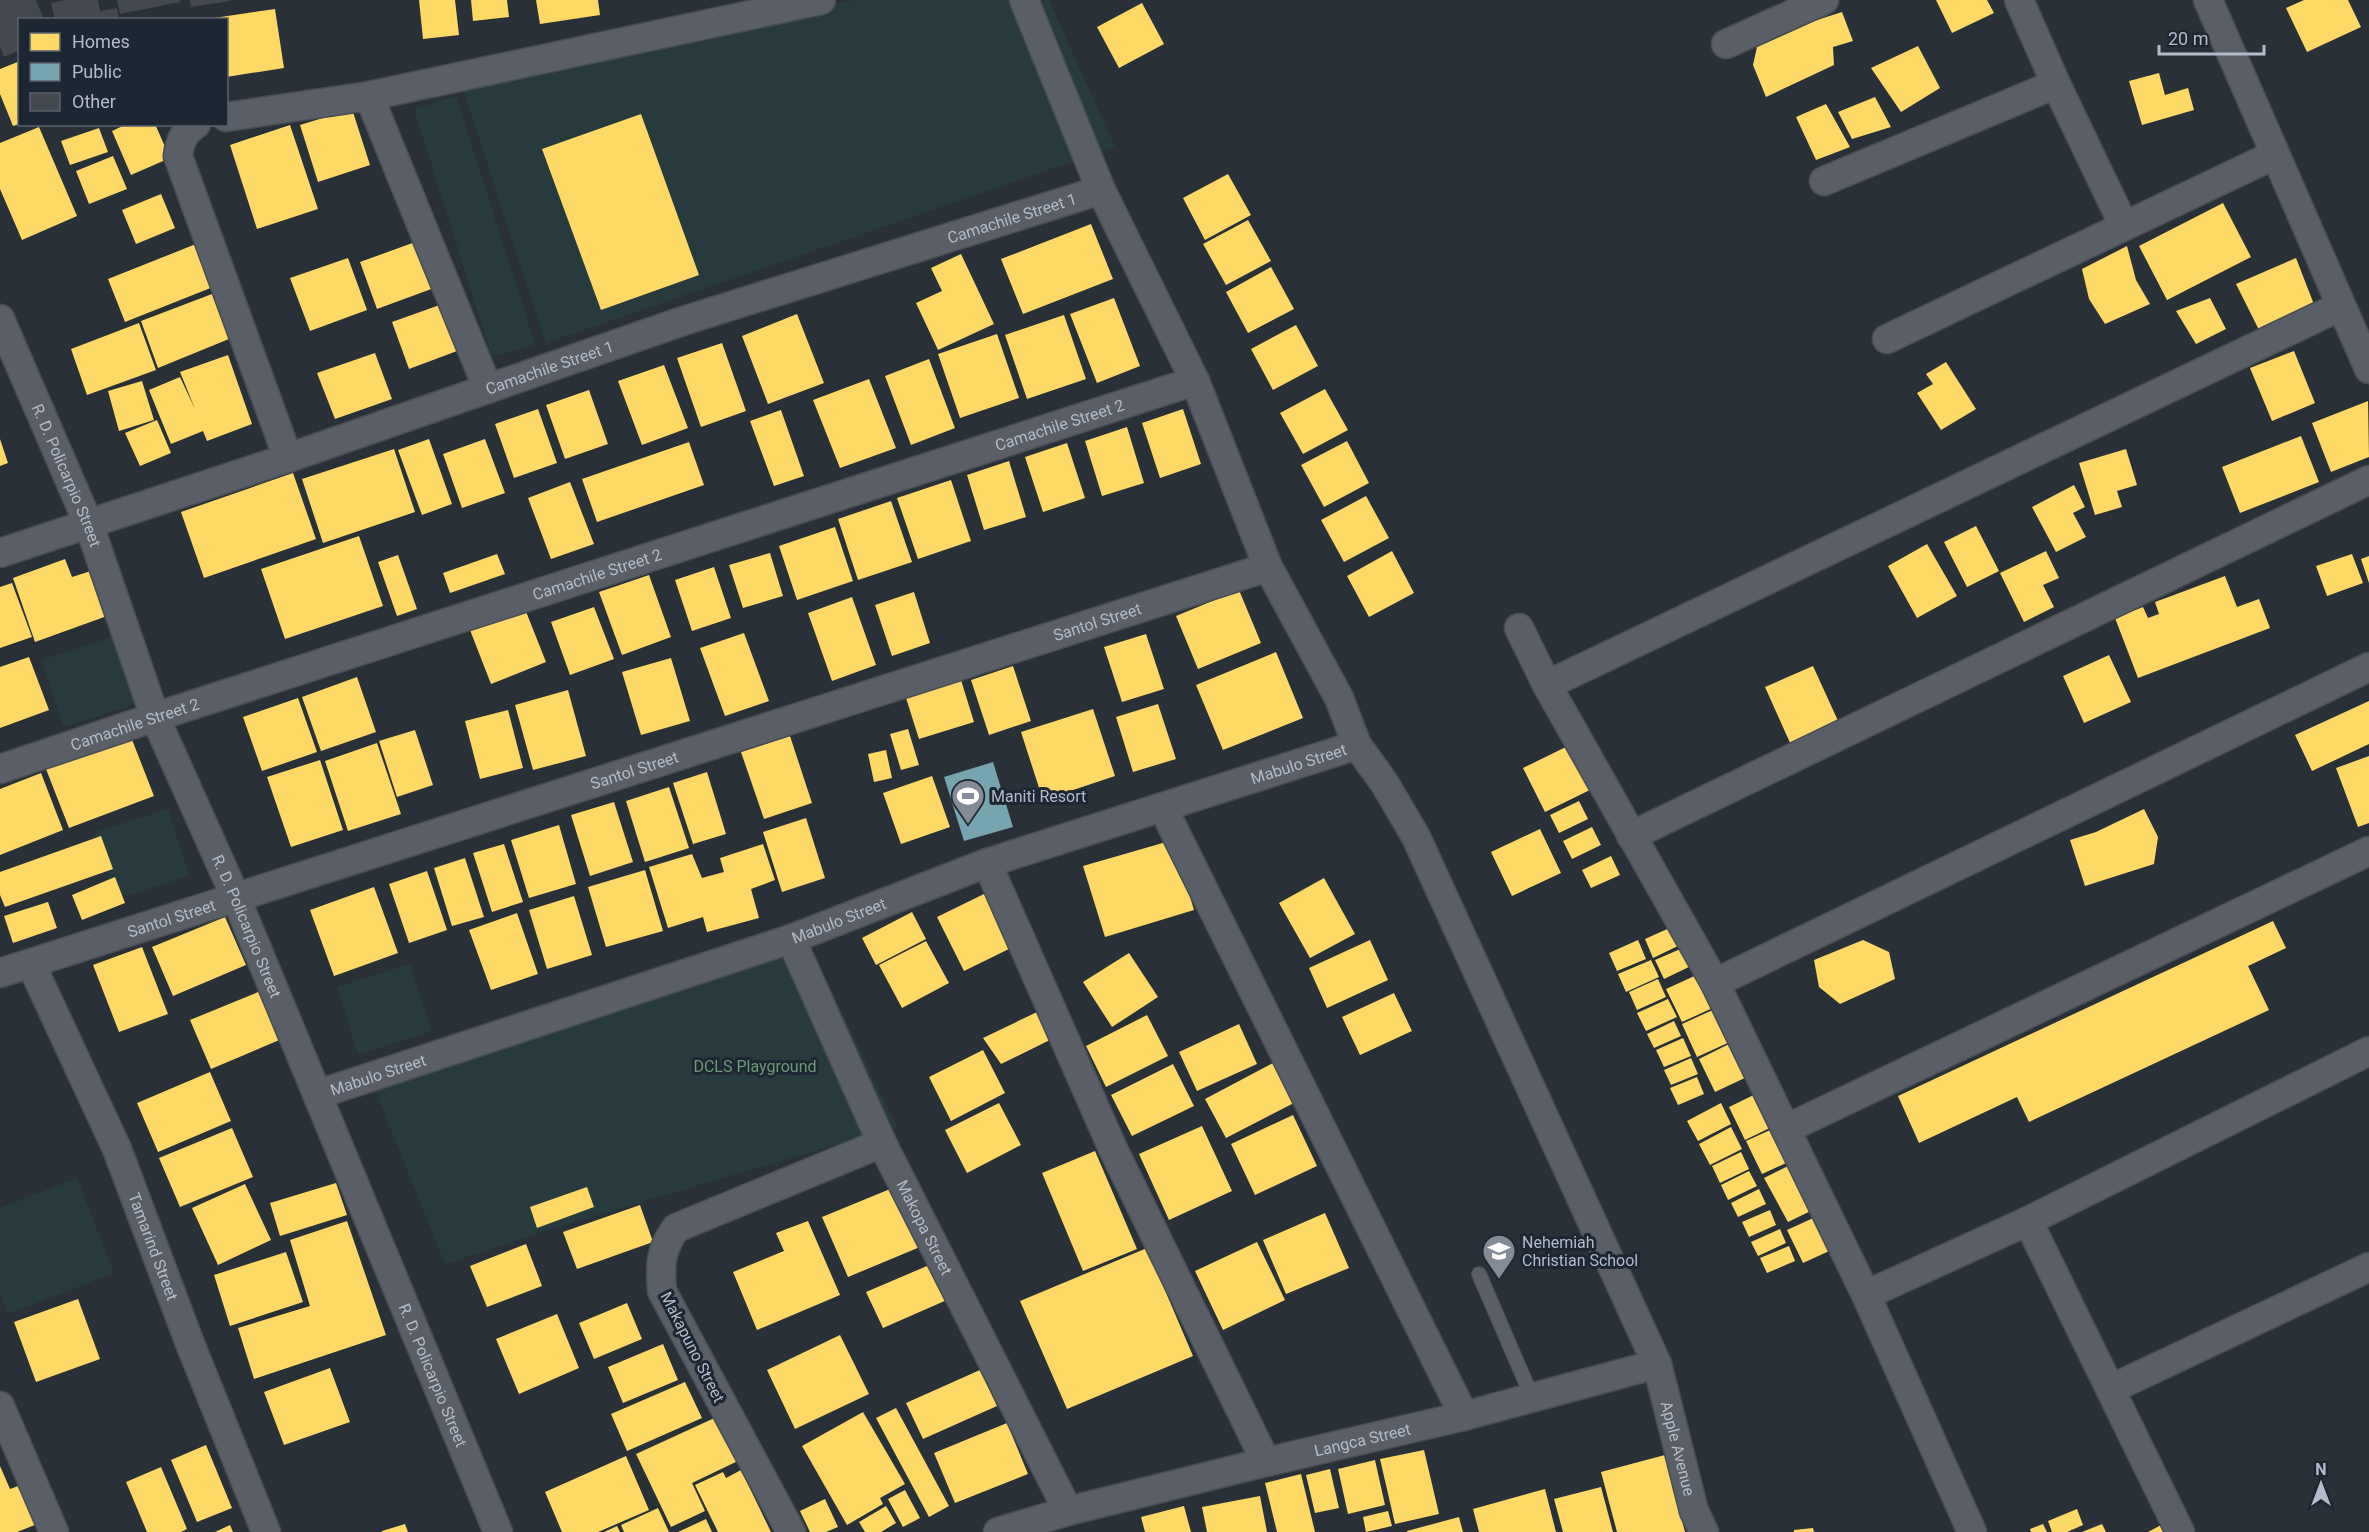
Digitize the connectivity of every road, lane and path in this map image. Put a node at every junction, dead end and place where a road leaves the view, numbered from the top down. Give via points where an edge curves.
1 (821, 0) edge
2 (1024, 0) edge
3 (1824, 0) edge
4 (2019, 0) edge
5 (2208, 0) edge
6 (1726, 44) dead end
7 (2056, 84) junction
8 (369, 96) junction
9 (228, 117) edge
10 (193, 126) edge
11 (2274, 155) junction
12 (1824, 180) dead end
13 (1101, 190) junction
14 (2124, 226) junction
15 (2341, 306) junction
16 (0, 319) edge
17 (1887, 339) dead end
18 (2369, 369) edge
19 (1195, 381) junction
20 (488, 389) junction
21 (288, 458) junction
22 (2369, 480) edge
23 (89, 525) junction
24 (0, 553) edge
25 (1268, 567) junction
26 (1519, 628) dead end
27 (2369, 667) edge
28 (1547, 685) junction
29 (155, 717) junction
30 (1357, 745) junction
31 (0, 769) edge
32 (1163, 808) junction
33 (1631, 836) junction
34 (2369, 851) edge
35 (987, 863) junction
36 (236, 898) junction
37 (791, 939) junction
38 (31, 964) junction
39 (0, 973) edge
40 (1715, 983) junction
41 (2369, 1051) edge
42 (319, 1094) junction
43 (1786, 1129) junction
44 (882, 1143) junction
45 (2028, 1221) junction
46 (2369, 1267) edge
47 (1479, 1274) dead end
48 (1866, 1295) junction
49 (1657, 1364) junction
50 (2111, 1389) junction
51 (1532, 1397) junction
52 (0, 1406) edge
53 (1464, 1416) junction
54 (1266, 1462) junction
55 (1068, 1511) junction
56 (54, 1532) edge
57 (266, 1532) edge
58 (498, 1532) edge
59 (791, 1532) edge
60 (998, 1532) edge
61 (1704, 1532) edge
62 (1972, 1532) edge
63 (2180, 1532) edge

1 - 8 street
2 - 13 street, Apple Avenue
3 - 6 street
4 - 7 street
5 - 11 street
7 - 12 street
7 - 14 street
8 - 9 street
8 - 20 street
10 - 21 street via 180,142 178,156
11 - 14 street
11 - 15 street
13 - 19 street, Apple Avenue
13 - 20 street, Camachile Street 1 via 683,321
14 - 17 street
15 - 18 street
15 - 28 street
16 - 23 street, R. D. Policarpio Street
19 - 25 street, Apple Avenue
19 - 29 street, Camachile Street 2
20 - 21 street, Camachile Street 1
21 - 23 street, Camachile Street 1
22 - 33 street
23 - 24 street, Camachile Street 1
23 - 29 street, R. D. Policarpio Street
25 - 30 street, Apple Avenue via 1339,698
25 - 36 street, Santol Street
26 - 28 street
27 - 40 street
28 - 33 street
29 - 31 street, Camachile Street 2
29 - 36 street, R. D. Policarpio Street
30 - 32 street, Mabulo Street
30 - 49 street, Apple Avenue via 1416,837
32 - 35 street, Mabulo Street
32 - 53 street
33 - 40 street
34 - 43 street
35 - 37 street, Mabulo Street
35 - 54 street via 1113,1149
36 - 38 street, Santol Street
36 - 42 street, R. D. Policarpio Street
37 - 42 street, Mabulo Street
37 - 44 street, Makopa Street
38 - 39 street, Santol Street
38 - 57 street, Tamarind Street via 117,1149
40 - 43 street
41 - 45 street
42 - 58 street, R. D. Policarpio Street
43 - 48 street
44 - 55 street, Makopa Street
44 - 59 street, Makapuno Street via 676,1228 665,1244 660,1266 662,1291
45 - 48 street
45 - 50 street
46 - 50 street
47 - 51 lane
48 - 62 street
49 - 51 street, Langca Street
49 - 61 street, Apple Avenue via 1694,1512
50 - 63 street
51 - 53 street, Langca Street
52 - 56 street
53 - 54 street, Langca Street
54 - 55 street, Langca Street
55 - 60 street, Langca Street

